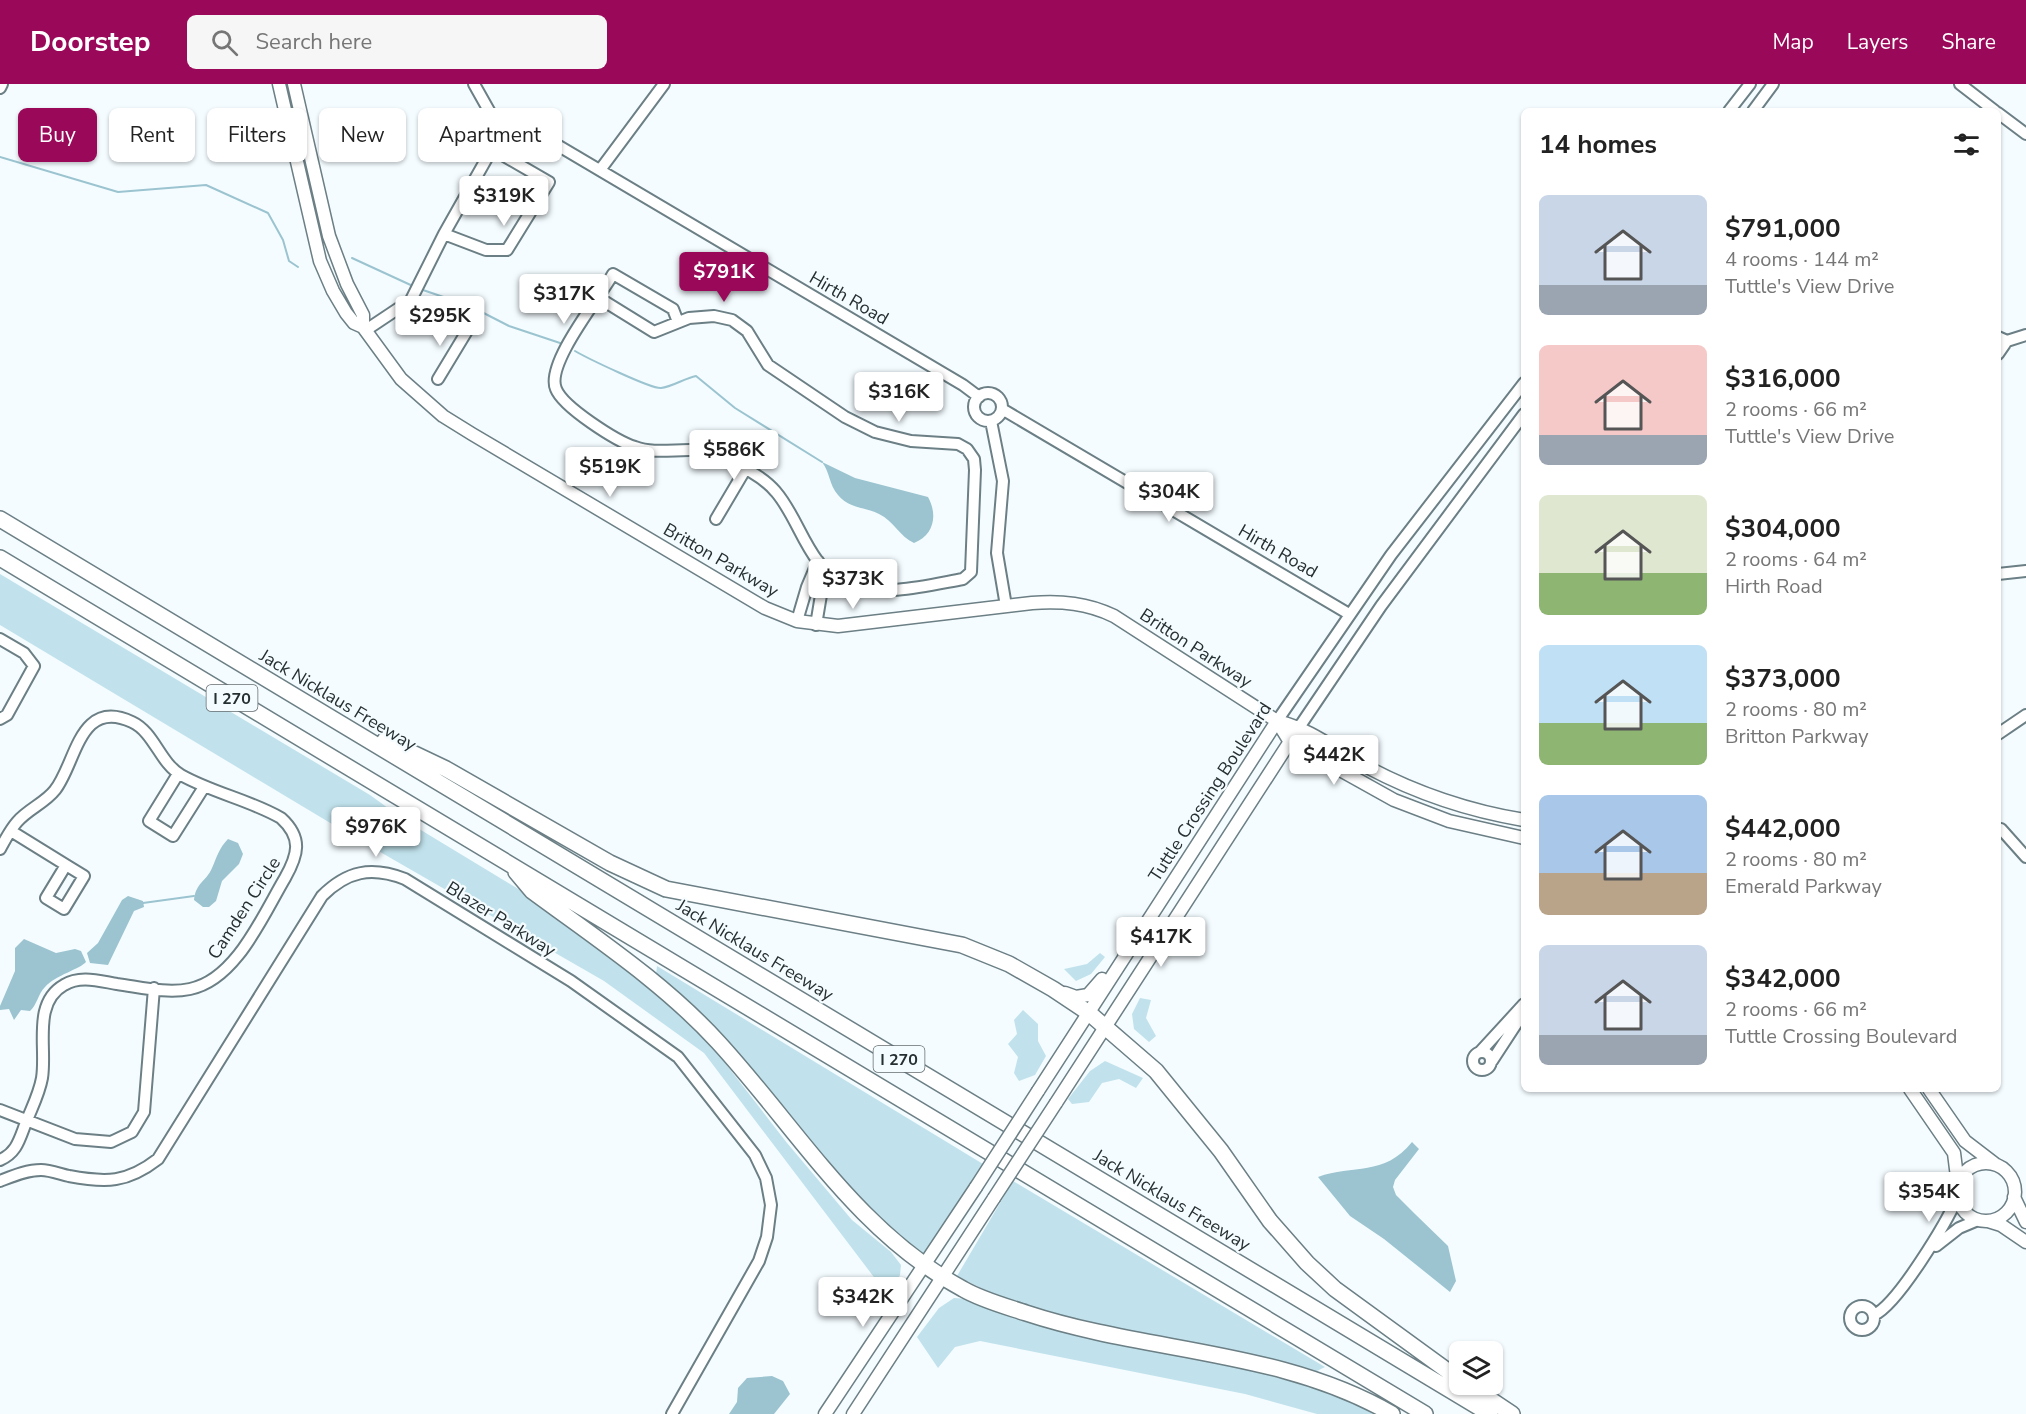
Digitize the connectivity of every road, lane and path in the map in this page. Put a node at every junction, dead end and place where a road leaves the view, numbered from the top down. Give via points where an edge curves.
1 (2, 84) edge
2 (279, 84) edge
3 (294, 84) edge
4 (474, 84) edge
5 (664, 84) edge
6 (1750, 84) edge
7 (1773, 84) edge
8 (1960, 84) edge
9 (0, 88) edge
10 (488, 108) edge
11 (1732, 108) edge
12 (1755, 108) edge
13 (1992, 108) edge
14 (2001, 115) edge
15 (2026, 134) edge
16 (562, 148) edge
17 (485, 162) edge
18 (514, 162) edge
19 (600, 170) junction
20 (444, 234) junction
21 (599, 298) junction
22 (411, 300) junction
23 (678, 322) junction
24 (364, 329) junction
25 (2026, 335) edge
26 (2002, 339) edge
27 (438, 379) dead end
28 (1521, 387) edge
29 (979, 397) junction
30 (1002, 409) junction
31 (1521, 418) edge
32 (991, 421) junction
33 (745, 470) junction
34 (0, 519) edge
35 (716, 519) dead end
36 (0, 558) edge
37 (818, 561) junction
38 (2026, 571) edge
39 (2001, 574) edge
40 (836, 578) junction
41 (807, 587) junction
42 (825, 593) junction
43 (1006, 606) junction
44 (1349, 614) junction
45 (797, 621) junction
46 (820, 625) junction
47 (0, 639) edge
48 (309, 705) junction
49 (2026, 715) edge
50 (0, 719) edge
51 (1277, 721) junction
52 (1300, 726) junction
53 (2001, 732) edge
54 (1290, 742) junction
55 (178, 774) junction
56 (204, 787) junction
57 (1521, 819) edge
58 (2001, 829) dead end
59 (11, 831) junction
60 (1521, 837) edge
61 (0, 849) edge
62 (2026, 857) edge
63 (508, 862) junction
64 (66, 865) dead end
65 (1137, 938) junction
66 (154, 988) junction
67 (1053, 989) junction
68 (1521, 1007) edge
69 (1089, 1013) junction
70 (1521, 1017) edge
71 (1105, 1027) junction
72 (1480, 1052) junction
73 (1492, 1061) junction
74 (1912, 1092) edge
75 (1931, 1092) edge
76 (0, 1110) edge
77 (26, 1122) junction
78 (0, 1161) edge
79 (1996, 1165) junction
80 (0, 1181) edge
81 (1958, 1191) junction
82 (2014, 1197) junction
83 (1982, 1220) junction
84 (2026, 1222) edge
85 (2026, 1242) edge
86 (1920, 1261) junction
87 (923, 1266) junction
88 (942, 1278) junction
89 (1874, 1315) dead end
90 (1449, 1372) edge
91 (1484, 1395) edge
92 (672, 1414) edge
93 (825, 1414) edge
94 (853, 1414) edge
95 (1392, 1414) edge
96 (1425, 1414) edge
97 (1490, 1414) edge
98 (1512, 1414) edge

1 - 9 street
2 - 24 main road, Britton Parkway via 320,261 346,313
3 - 24 main road, Britton Parkway via 329,236 363,315
4 - 10 street
5 - 19 street
6 - 11 street
7 - 12 street
8 - 13 street
14 - 15 street
16 - 19 street, Hirth Road
17 - 20 street
18 - 20 street via 549,182 507,250 486,250
19 - 29 street, Hirth Road
20 - 22 street
21 - 23 street via 654,332
21 - 23 street via 613,274 673,309
21 - 33 street via 557,367 555,387 564,404 635,448 710,451
22 - 24 street
22 - 27 street via 451,316 467,331
23 - 40 street via 714,316 732,320 747,331 768,365 856,424 911,441 958,444 974,459 973,561 971,572 963,579 876,591
24 - 45 main road, Britton Parkway via 401,379 443,416 765,608
25 - 26 street
28 - 44 street, Tuttle Crossing Boulevard
29 - 30 street via 994,394
29 - 32 street via 974,405 976,413
30 - 32 street via 1000,416
30 - 44 street, Hirth Road
31 - 52 street via 1380,606
32 - 43 street via 1003,481 998,553
33 - 35 street
33 - 37 street via 764,480 779,495
34 - 48 highway, Jack Nicklaus Freeway / I 270
36 - 63 highway, I 270
37 - 40 street
37 - 41 street
38 - 39 street
40 - 42 street
41 - 42 street
41 - 45 street
42 - 46 street
43 - 46 main road, Britton Parkway via 850,626
43 - 51 main road, Britton Parkway via 1059,602 1103,611
44 - 51 street, Tuttle Crossing Boulevard
45 - 46 main road, Britton Parkway
47 - 50 street via 33,662 33,671 7,715
48 - 67 highway via 446,769 610,862 666,889 962,945 1009,964
48 - 97 highway, Jack Nicklaus Freeway / I 270
49 - 53 street
51 - 52 main road
51 - 54 main road
51 - 65 main road, Tuttle Crossing Boulevard
52 - 54 main road
52 - 57 main road via 1367,767 1402,783 1468,808
54 - 60 main road via 1404,804 1449,821
54 - 71 main road
55 - 56 street, Camden Circle
55 - 56 street via 149,822 173,836
55 - 59 street via 141,728 125,719 108,717 80,736 62,781
56 - 66 street, Camden Circle via 281,818 294,833 298,854 242,948 223,972 189,990
58 - 62 street
59 - 61 street
59 - 64 street
63 - 87 highway via 532,891 690,1012 846,1196
63 - 96 highway, I 270
65 - 67 main road via 1126,945 1088,995 1076,997
65 - 69 main road, Tuttle Crossing Boulevard
66 - 77 street, Camden Circle via 79,979 54,992 45,1012 42,1076
66 - 77 street via 144,1112 132,1132 111,1142 97,1143
67 - 69 highway
68 - 72 street
69 - 71 highway
69 - 87 main road, Tuttle Crossing Boulevard, bridge
70 - 73 street
71 - 88 main road, bridge
71 - 90 highway via 1156,1071 1301,1257 1335,1289
72 - 73 street via 1488,1054
72 - 73 street via 1473,1059 1477,1069 1486,1070
74 - 81 main road via 1954,1153
75 - 79 main road via 1965,1141
76 - 77 street
77 - 78 street, Camden Circle via 16,1150
79 - 81 main road via 1974,1166 1962,1177
79 - 82 main road via 2009,1175
80 - 92 street, Blazer Parkway via 42,1170 108,1181 143,1171 158,1159 322,896 338,880 370,872 389,873 405,879 571,981 678,1057 755,1155 766,1178 771,1205 767,1237 759,1261
81 - 83 main road via 1964,1211
81 - 86 street via 1944,1225
82 - 83 main road via 2007,1212 1998,1219
82 - 84 main road
83 - 85 main road via 2001,1225
83 - 86 street via 1945,1237
86 - 89 street via 1884,1308
87 - 88 highway
87 - 93 main road, Tuttle Crossing Boulevard
88 - 94 main road
88 - 95 highway via 966,1291 1052,1322 1310,1376
91 - 98 highway

